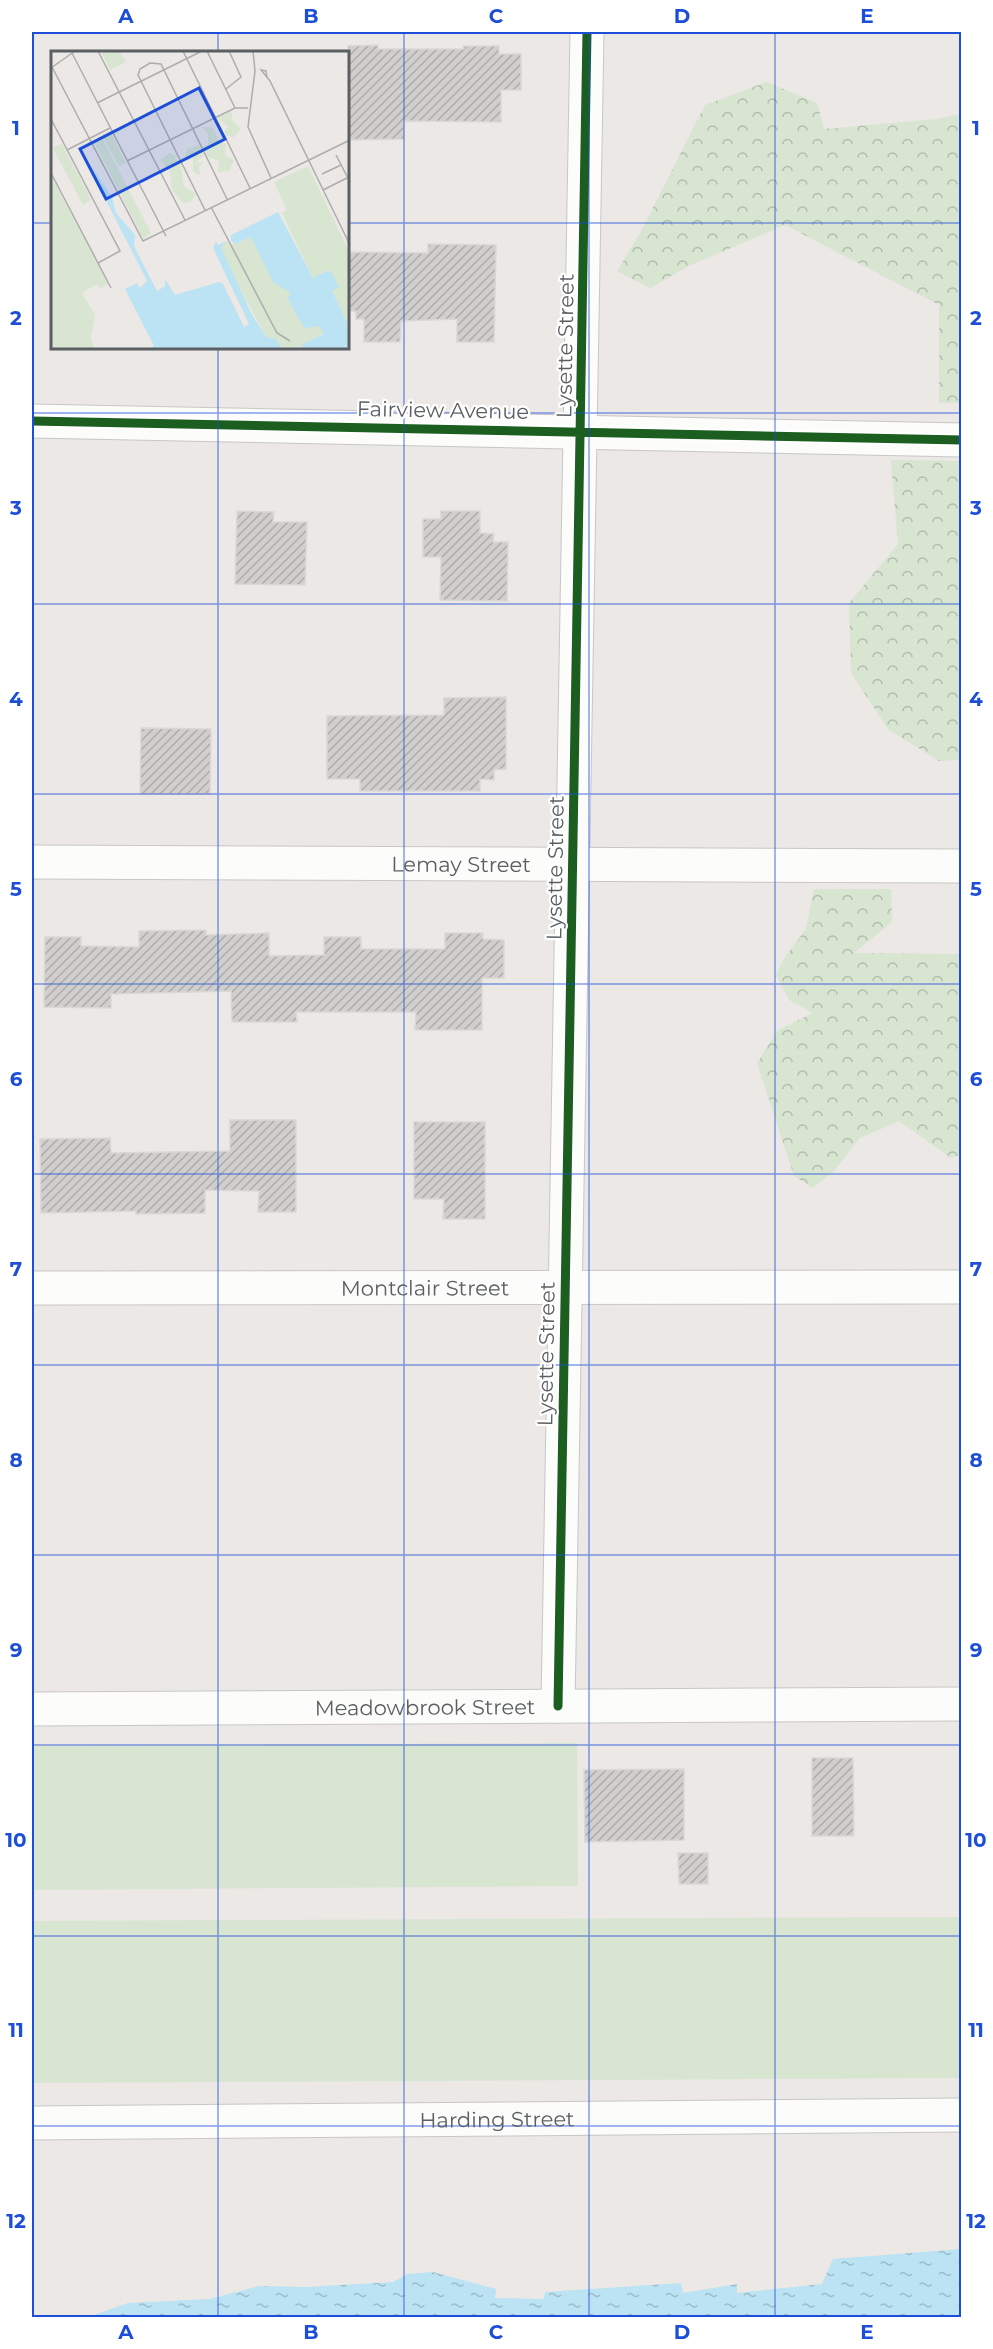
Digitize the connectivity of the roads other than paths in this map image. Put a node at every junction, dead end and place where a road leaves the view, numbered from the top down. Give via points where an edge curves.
1 (587, 32) edge
2 (32, 422) edge
3 (582, 431) junction
4 (962, 440) edge
5 (32, 862) edge
6 (573, 865) junction
7 (962, 866) edge
8 (566, 1286) junction
9 (962, 1287) edge
10 (32, 1288) edge
11 (962, 1704) edge
12 (558, 1706) junction
13 (32, 1709) edge
14 (962, 2115) edge
15 (32, 2123) edge

1 - 3 street, Lysette Street
2 - 3 street, Fairview Avenue
3 - 4 street, Fairview Avenue
3 - 6 street, Lysette Street
5 - 6 street, Lemay Street
6 - 7 street, Lemay Street
6 - 8 street, Lysette Street
8 - 9 street, Montclair Street
8 - 10 street, Montclair Street
8 - 12 street, Lysette Street
11 - 12 street, Meadowbrook Street
12 - 13 street, Meadowbrook Street
14 - 15 street, Harding Street

